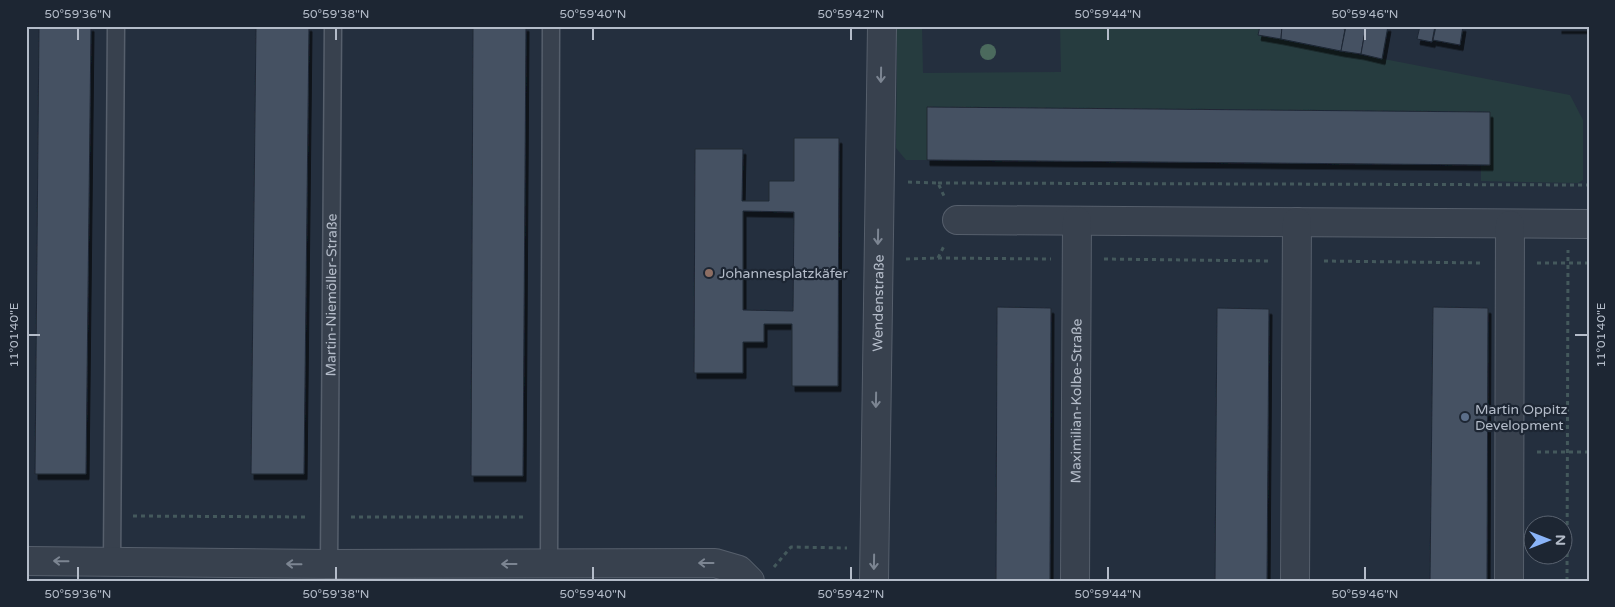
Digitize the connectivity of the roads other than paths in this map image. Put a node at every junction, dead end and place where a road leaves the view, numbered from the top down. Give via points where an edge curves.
1 (116, 26) edge
2 (333, 26) edge
3 (551, 26) edge
4 (882, 26) edge
5 (957, 220) road end
6 (1077, 221) junction
7 (1297, 222) junction
8 (1578, 224) edge
9 (1510, 225) junction
10 (26, 561) edge
11 (112, 562) junction
12 (329, 564) junction
13 (549, 564) junction
14 (759, 577) edge
15 (874, 581) edge
16 (1075, 581) edge
17 (1295, 581) edge
18 (1509, 581) edge

1 - 11 lane
2 - 12 lane, Martin-Niemöller-Straße
3 - 13 lane
4 -> 15 street, Wendenstraße
5 - 6 street
6 - 7 street
6 - 16 street, Maximilian-Kolbe-Straße
7 - 9 street
7 - 17 street
8 - 9 street
9 - 18 street
11 -> 10 street
12 -> 11 street
13 -> 12 street
14 -> 13 street via 715,563

